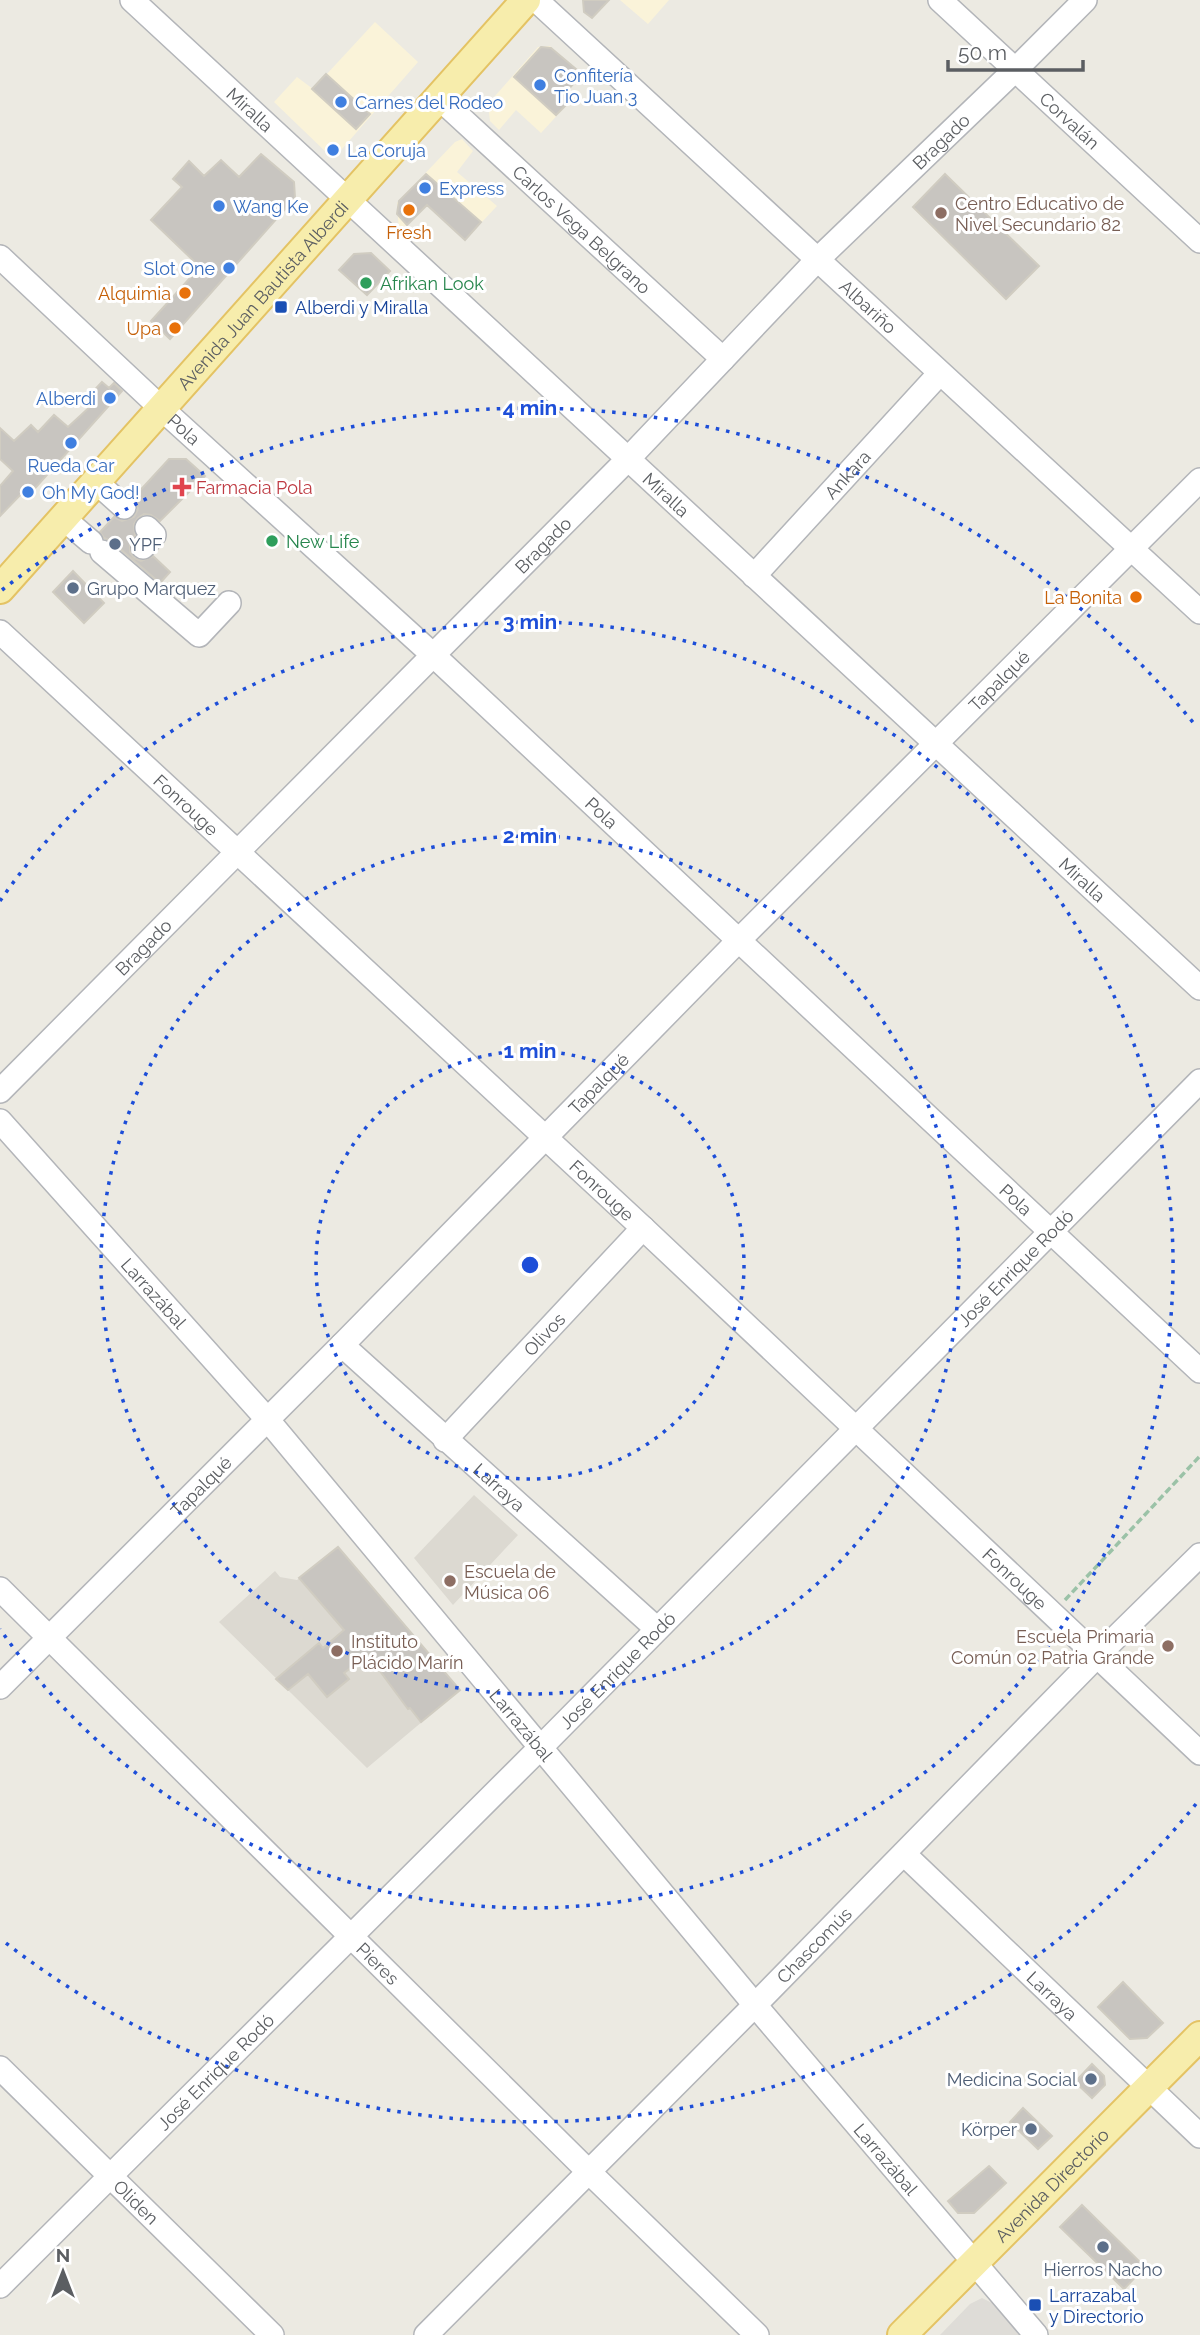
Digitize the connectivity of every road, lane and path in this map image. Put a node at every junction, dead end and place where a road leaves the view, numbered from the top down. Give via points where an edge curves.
1 (132, 0) edge
2 (526, 0) edge
3 (536, 0) edge
4 (940, 0) edge
5 (1085, 0) edge
6 (1016, 71) junction
7 (439, 98) junction
8 (346, 200) junction
9 (1200, 241) edge
10 (0, 257) edge
11 (817, 260) junction
12 (723, 359) junction
13 (940, 373) junction
14 (161, 408) junction
15 (628, 459) junction
16 (1200, 480) edge
17 (96, 482) junction
18 (124, 507) dead end
19 (64, 519) junction
20 (1132, 548) junction
21 (754, 576) junction
22 (0, 589) edge
23 (229, 603) dead end
24 (1200, 612) edge
25 (0, 632) edge
26 (432, 654) junction
27 (936, 743) junction
28 (236, 852) junction
29 (739, 940) junction
30 (1200, 988) edge
31 (1200, 1081) edge
32 (0, 1091) edge
33 (0, 1121) edge
34 (545, 1138) junction
35 (643, 1228) junction
36 (1050, 1231) junction
37 (342, 1345) junction
38 (1200, 1371) edge
39 (267, 1419) junction
40 (856, 1429) junction
41 (445, 1440) junction
42 (1200, 1456) edge
43 (1200, 1555) edge
44 (0, 1589) edge
45 (1052, 1614) junction
46 (657, 1629) junction
47 (49, 1637) junction
48 (1097, 1656) junction
49 (0, 1687) edge
50 (541, 1747) junction
51 (1200, 1753) edge
52 (904, 1854) junction
53 (350, 1935) junction
54 (755, 2005) junction
55 (1200, 2036) edge
56 (0, 2068) edge
57 (1149, 2088) junction
58 (1200, 2136) edge
59 (589, 2172) junction
60 (109, 2176) junction
61 (974, 2264) junction
62 (0, 2286) edge
63 (272, 2335) edge
64 (426, 2335) edge
65 (757, 2335) edge
66 (902, 2335) edge
67 (1035, 2335) edge

1 - 8 street, Miralla
2 - 7 main road, Avenida Juan Bautista Alberdi
3 - 11 street, Albariño
4 - 6 street, Corvalán
5 - 6 street, Bragado
6 - 9 street, Corvalán
6 - 11 street, Bragado
7 - 8 main road, Avenida Juan Bautista Alberdi
7 - 12 street, Carlos Vega Belgrano
8 - 14 main road, Avenida Juan Bautista Alberdi
8 - 15 street, Miralla
10 - 14 street, Pola
11 - 12 street, Bragado
11 - 13 street, Albariño
12 - 15 street, Bragado
13 - 20 street, Albariño
13 - 21 street, Ankara
14 - 17 main road, Avenida Juan Bautista Alberdi
14 - 26 street, Pola
15 - 21 street, Miralla
15 - 26 street, Bragado
16 - 20 street, Tapalqué
17 - 18 street
17 - 19 main road, Avenida Juan Bautista Alberdi
19 - 22 main road, Avenida Juan Bautista Alberdi
19 - 23 street via 125,566 199,635
20 - 24 street, Albariño
20 - 27 street, Tapalqué
21 - 27 street, Miralla
25 - 28 street, Fonrouge
26 - 28 street, Bragado
26 - 29 street, Pola
27 - 29 street, Tapalqué
27 - 30 street, Miralla
28 - 32 street, Bragado
28 - 34 street, Fonrouge
29 - 34 street, Tapalqué
29 - 36 street, Pola
31 - 36 street, José Enrique Rodó
33 - 39 street, Larrazábal
34 - 35 street, Fonrouge
34 - 37 street, Tapalqué
35 - 40 street, Fonrouge
35 - 41 street, Olivos
36 - 38 street, Pola
36 - 40 street, José Enrique Rodó
37 - 39 street, Tapalqué
37 - 41 street, Larraya
39 - 47 street, Tapalqué
39 - 50 street, Larrazábal
40 - 45 street, Fonrouge
40 - 46 street, José Enrique Rodó
41 - 46 street, Larraya
42 - 45 path
43 - 48 street, Chascomús
44 - 47 street, Pieres
45 - 48 street, Fonrouge
46 - 50 street, José Enrique Rodó
47 - 49 street, Tapalqué
47 - 53 street, Pieres
48 - 51 street, Fonrouge
48 - 52 street, Chascomús
50 - 53 street, José Enrique Rodó
50 - 54 street, Larrazábal
52 - 54 street, Chascomús
52 - 57 street, Larraya
53 - 59 street, Pieres
53 - 60 street, José Enrique Rodó
54 - 59 street, Chascomús
54 - 61 street, Larrazábal
55 - 57 main road, Avenida Directorio
56 - 60 street, Oliden
57 - 58 street, Larraya
57 - 61 main road, Avenida Directorio
59 - 64 street, Chascomús
59 - 65 street, Pieres
60 - 62 street, José Enrique Rodó
60 - 63 street, Oliden
61 - 66 main road, Avenida Directorio
61 - 67 street, Larrazábal

